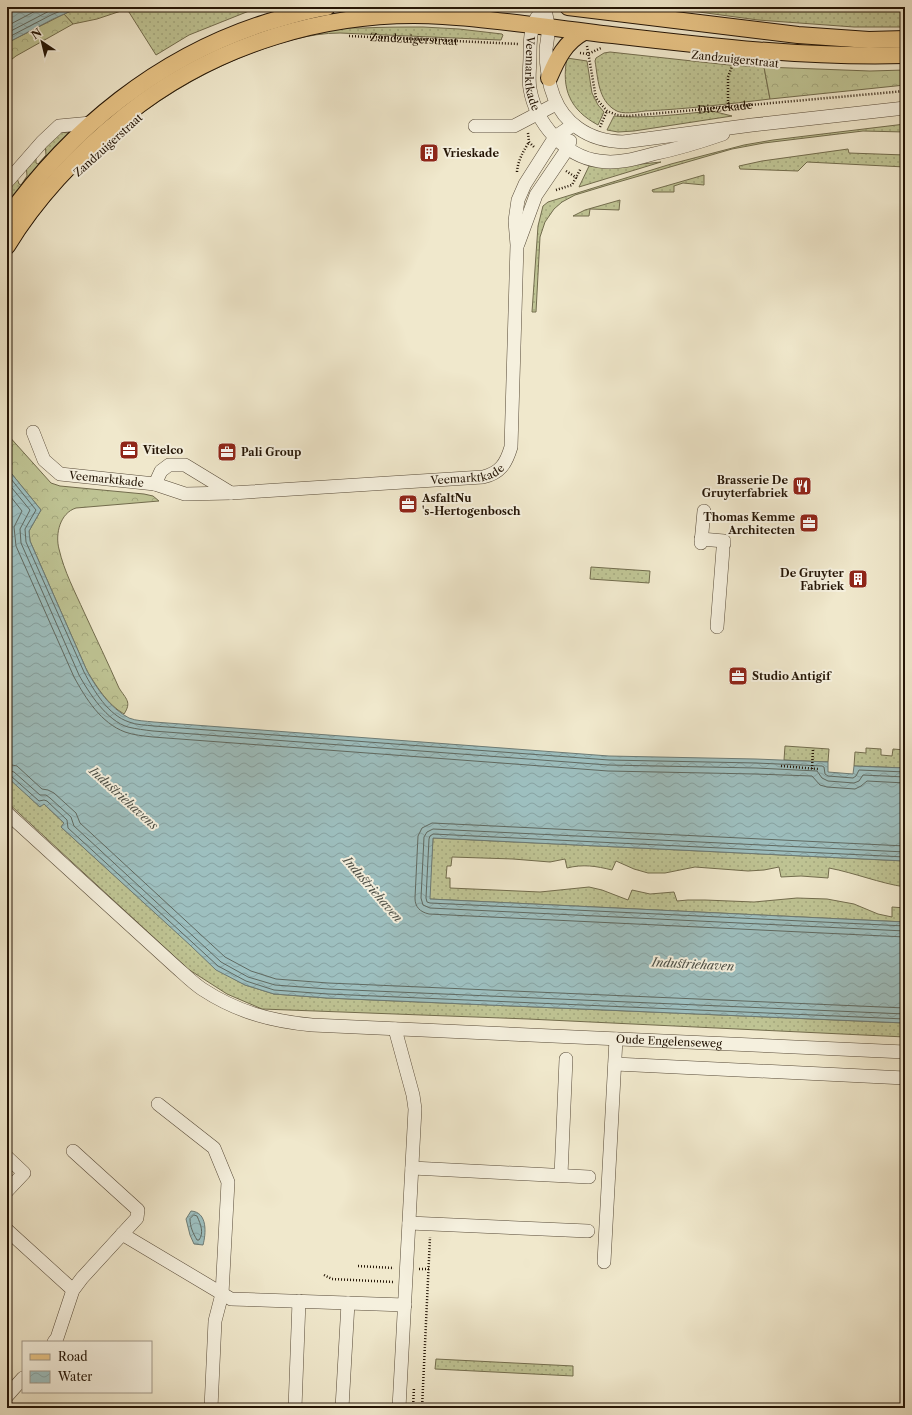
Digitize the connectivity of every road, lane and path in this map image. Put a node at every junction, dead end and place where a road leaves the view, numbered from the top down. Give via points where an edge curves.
1 (327, 7) edge
2 (543, 7) edge
3 (568, 7) edge
4 (540, 26) junction
5 (584, 32) junction
6 (348, 36) dead end
7 (905, 39) edge
8 (530, 45) junction
9 (607, 47) dead end
10 (562, 50) junction
11 (588, 54) junction
12 (905, 55) edge
13 (727, 58) dead end
14 (549, 78) junction
15 (905, 91) edge
16 (556, 104) junction
17 (728, 107) junction
18 (905, 108) edge
19 (538, 113) junction
20 (91, 122) junction
21 (573, 125) junction
22 (752, 125) junction
23 (475, 126) dead end
24 (555, 137) junction
25 (568, 148) junction
26 (7, 182) edge
27 (7, 218) edge
28 (517, 245) junction
29 (10, 250) edge
30 (7, 266) edge
31 (33, 432) dead end
32 (155, 484) junction
33 (231, 493) junction
34 (704, 511) dead end
35 (717, 627) dead end
36 (813, 748) dead end
37 (781, 766) dead end
38 (812, 769) junction
39 (818, 769) dead end
40 (7, 813) edge
41 (395, 1029) junction
42 (616, 1039) junction
43 (905, 1052) edge
44 (566, 1059) dead end
45 (615, 1064) junction
46 (905, 1078) edge
47 (158, 1104) dead end
48 (73, 1151) dead end
49 (7, 1158) edge
50 (412, 1168) junction
51 (560, 1176) junction
52 (589, 1177) dead end
53 (7, 1191) edge
54 (409, 1222) junction
55 (431, 1224) junction
56 (7, 1230) edge
57 (588, 1231) dead end
58 (122, 1234) junction
59 (604, 1262) dead end
60 (73, 1290) junction
61 (222, 1294) junction
62 (299, 1301) junction
63 (348, 1303) junction
64 (404, 1305) junction
65 (55, 1341) edge
66 (22, 1379) edge
67 (7, 1396) edge
68 (211, 1408) edge
69 (295, 1408) edge
70 (342, 1408) edge
71 (399, 1408) edge
72 (422, 1408) edge

1 - 20 main road via 293,14 208,45 129,92
2 - 4 street, Veemarktkade
3 - 7 main road via 798,35 869,40
4 - 5 main road, Zandzuigerstraat
4 - 8 street, Veemarktkade
4 - 14 street, Veemarktkade via 546,48
4 - 29 main road, Zandzuigerstraat via 442,16 406,15 372,18 328,23 298,30 215,59 171,83 101,134 36,203
5 - 10 main road
5 - 12 main road, Zandzuigerstraat via 736,49 871,56
6 - 8 path, Zandzuigerstraat
8 - 19 street, Veemarktkade via 529,83
9 - 11 path
10 - 11 path
10 - 14 main road
11 - 17 path, Diezekade via 596,98 607,111 617,115
13 - 17 path, Zandzuigerstraat via 735,59 728,77
14 - 16 street, Veemarktkade
15 - 17 path, Diezekade
16 - 19 street
16 - 21 street, Veemarktkade
18 - 22 street, Diezekade
19 - 23 street via 514,126
19 - 24 street, Veemarktkade
20 - 26 street via 59,126
20 - 27 main road via 59,154
21 - 22 street, Diezekade via 595,138 623,142
21 - 24 street, Veemarktkade
21 - 25 street, Veemarktkade
22 - 25 street, Diezekade via 684,147 625,161 586,158
24 - 25 street, Veemarktkade
24 - 28 street, Veemarktkade via 525,184 518,200 514,221
25 - 28 street, Veemarktkade via 536,195
28 - 33 street, Veemarktkade via 511,448 507,461 499,469 483,477
29 - 30 path
31 - 32 street, Veemarktkade via 44,460 60,474
32 - 33 street, Veemarktkade via 185,494
32 - 33 street, Veemarktkade via 161,471 169,465 185,464
34 - 35 street via 701,541 724,541
36 - 38 path
37 - 38 path
38 - 39 path
40 - 41 street, Oude Engelenseweg via 176,967 201,988 227,1003 250,1013 290,1022
41 - 42 street, Oude Engelenseweg
41 - 50 street via 415,1109
42 - 43 street, Oude Engelenseweg
42 - 45 street
44 - 51 street
45 - 46 street
45 - 59 street
47 - 61 street via 214,1148 228,1182
48 - 58 street via 138,1210 137,1218
49 - 53 street via 24,1173
50 - 51 street
50 - 54 street
51 - 52 street
54 - 55 street
54 - 64 street
55 - 57 street
55 - 72 path
56 - 60 street
58 - 60 street
58 - 61 street
60 - 65 street
61 - 62 street via 231,1299
61 - 68 street via 215,1321
62 - 63 street
62 - 69 street
63 - 64 street
63 - 70 street
64 - 71 street
66 - 67 street

